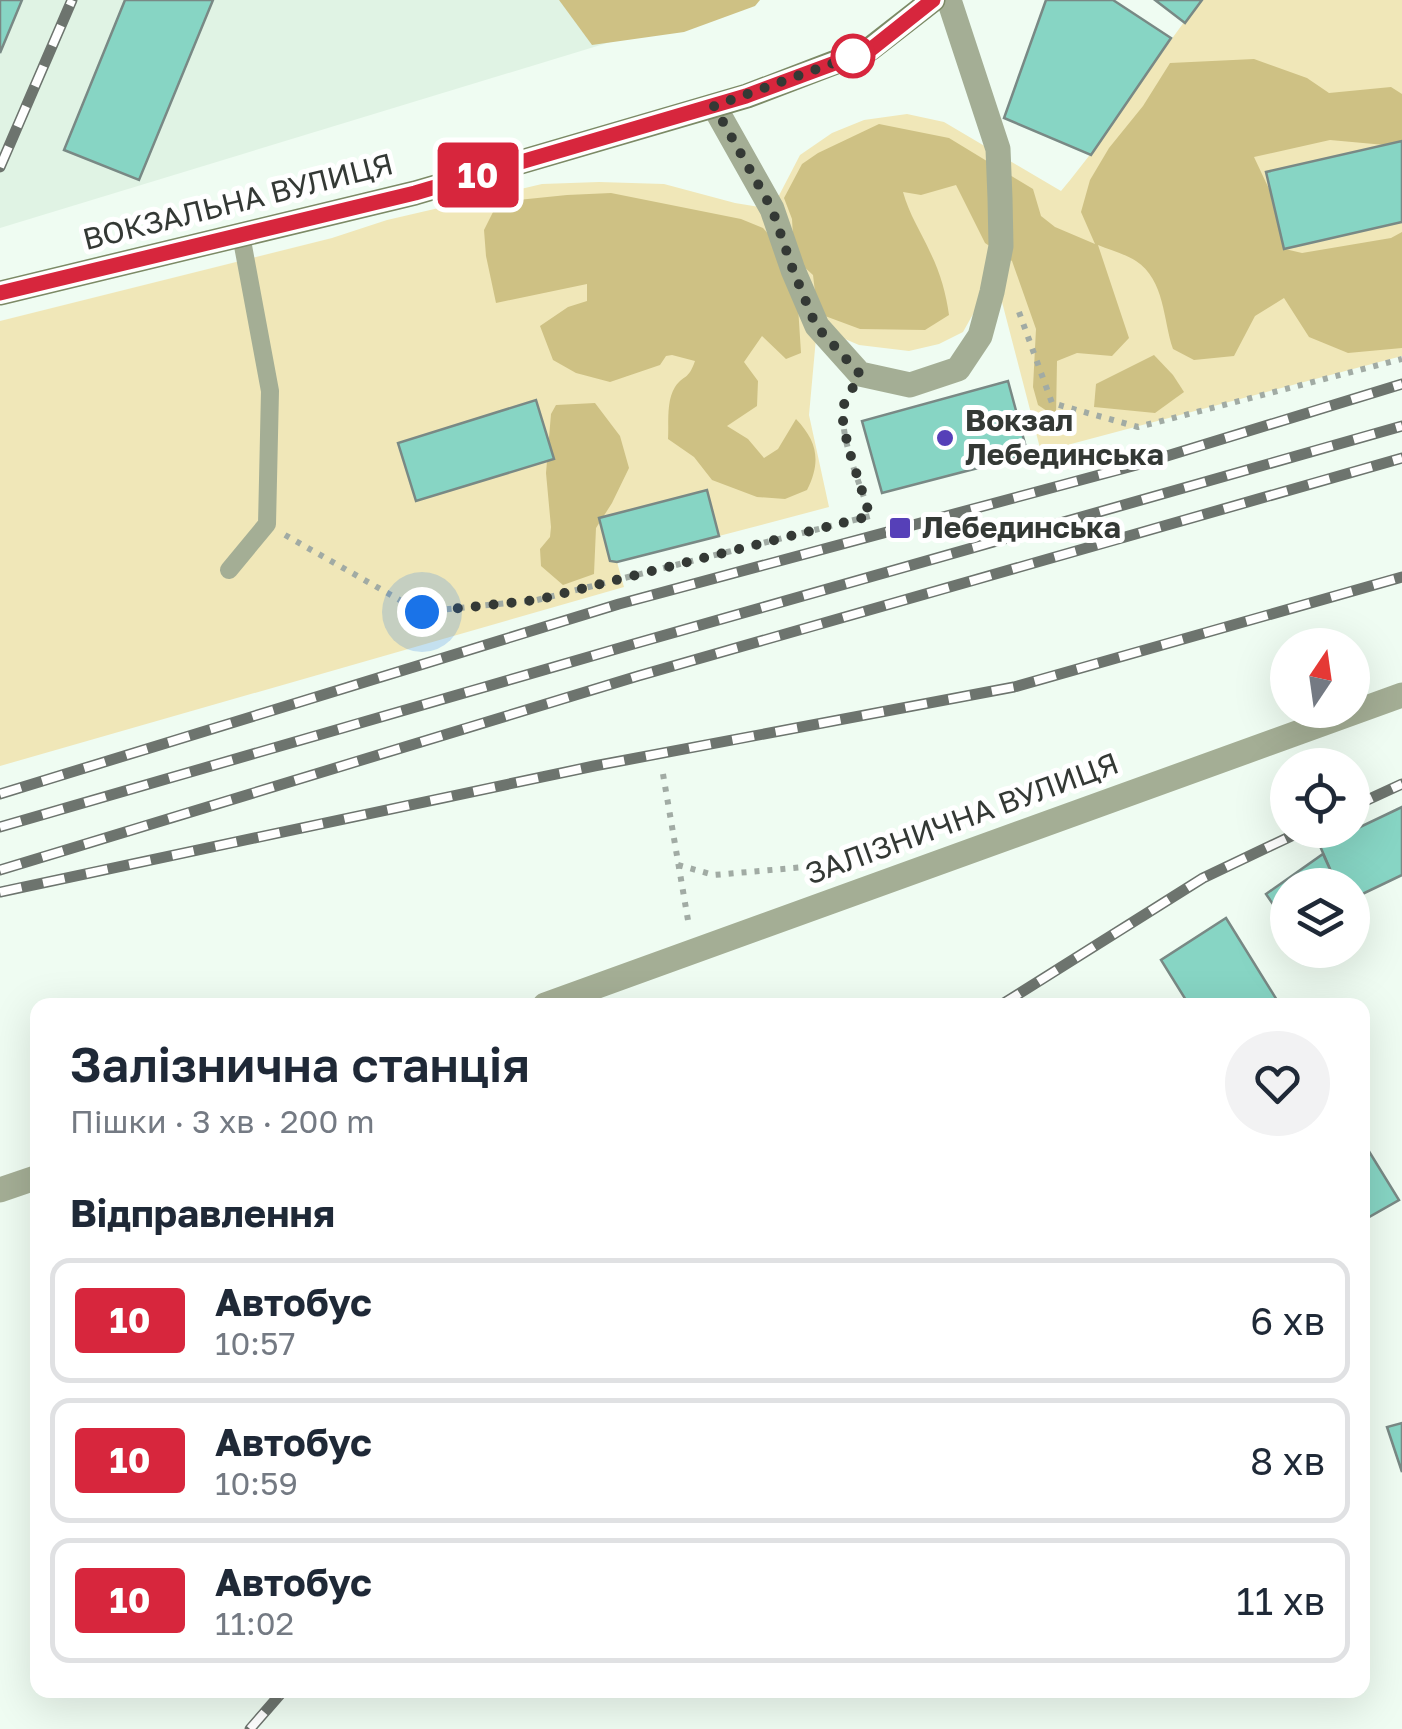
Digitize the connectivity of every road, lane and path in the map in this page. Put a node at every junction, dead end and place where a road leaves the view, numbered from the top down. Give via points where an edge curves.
1 (933, 0) edge
2 (949, 0) edge
3 (714, 106) junction
4 (240, 235) junction
5 (0, 293) edge
6 (1019, 312) dead end
7 (1402, 359) edge
8 (860, 374) junction
9 (267, 524) junction
10 (229, 570) dead end
11 (1402, 695) edge
12 (663, 774) dead end
13 (678, 865) junction
14 (845, 867) dead end
15 (693, 950) junction
16 (565, 998) edge
17 (30, 1180) edge
18 (0, 1190) edge

1 - 3 main road, ВОКЗАЛЬНА ВУЛИЦЯ via 870,50
2 - 8 street via 998,149 1001,246 992,292 980,336 958,370 910,385
3 - 4 main road, ВОКЗАЛЬНА ВУЛИЦЯ via 415,193
3 - 8 street via 772,209 816,326
4 - 5 main road, ВОКЗАЛЬНА ВУЛИЦЯ
4 - 9 lane via 270,390
6 - 7 path via 1052,402 1138,426
8 - 9 path via 841,410 870,516 537,600 422,612
9 - 10 lane
11 - 15 street, ЗАЛІЗНИЧНА ВУЛИЦЯ
12 - 13 path
13 - 14 path via 714,875
13 - 15 path
15 - 16 street, ЗАЛІЗНИЧНА ВУЛИЦЯ
17 - 18 street

